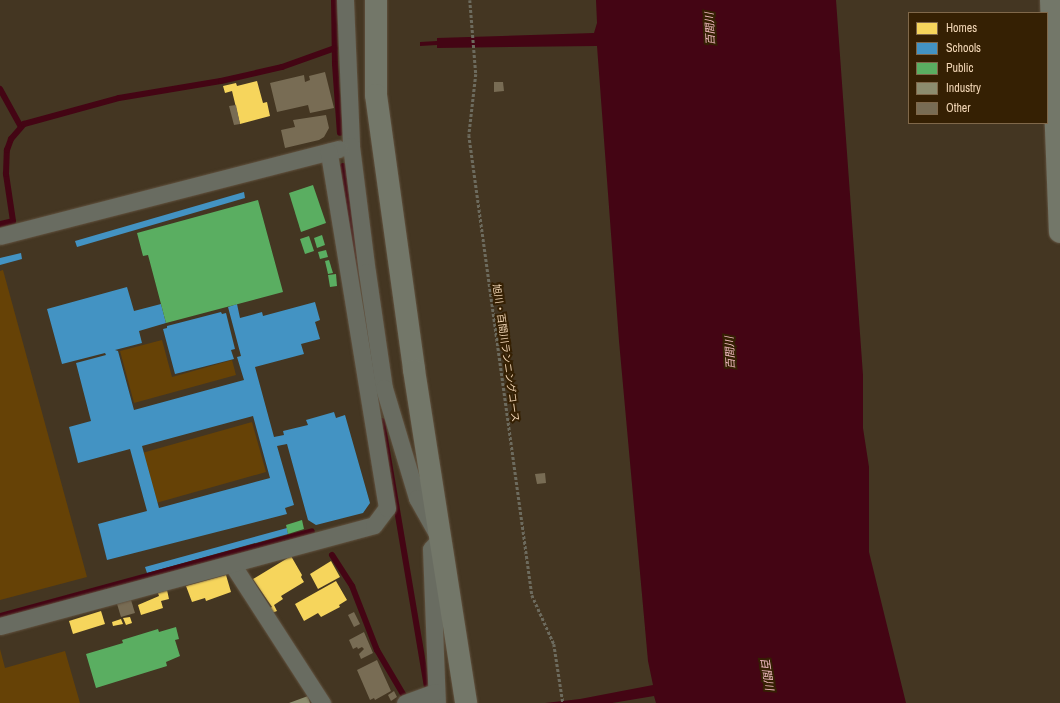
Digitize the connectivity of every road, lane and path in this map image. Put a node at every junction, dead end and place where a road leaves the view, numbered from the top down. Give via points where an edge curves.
1 (345, 0) edge
2 (376, 0) edge
3 (470, 0) edge
4 (1051, 0) edge
5 (1056, 48) edge
6 (351, 146) junction
7 (329, 152) junction
8 (1060, 232) edge
9 (0, 236) edge
10 (384, 388) junction
11 (367, 390) junction
12 (440, 539) junction
13 (232, 564) junction
14 (0, 626) edge
15 (436, 698) edge
16 (408, 702) edge
17 (322, 703) edge
18 (466, 703) edge
19 (563, 703) edge

1 - 6 street
2 - 12 street via 376,95
3 - 19 path, 旭川・百間川ランニングコース via 476,74 469,135 472,158 532,595 554,644
4 - 5 street
5 - 8 street
6 - 7 street
6 - 10 street
7 - 9 street
7 - 11 street
10 - 11 street
10 - 12 street via 417,498
11 - 13 street via 387,508 374,525
12 - 15 street via 431,549
12 - 18 street
13 - 14 street
13 - 17 street
15 - 16 street

